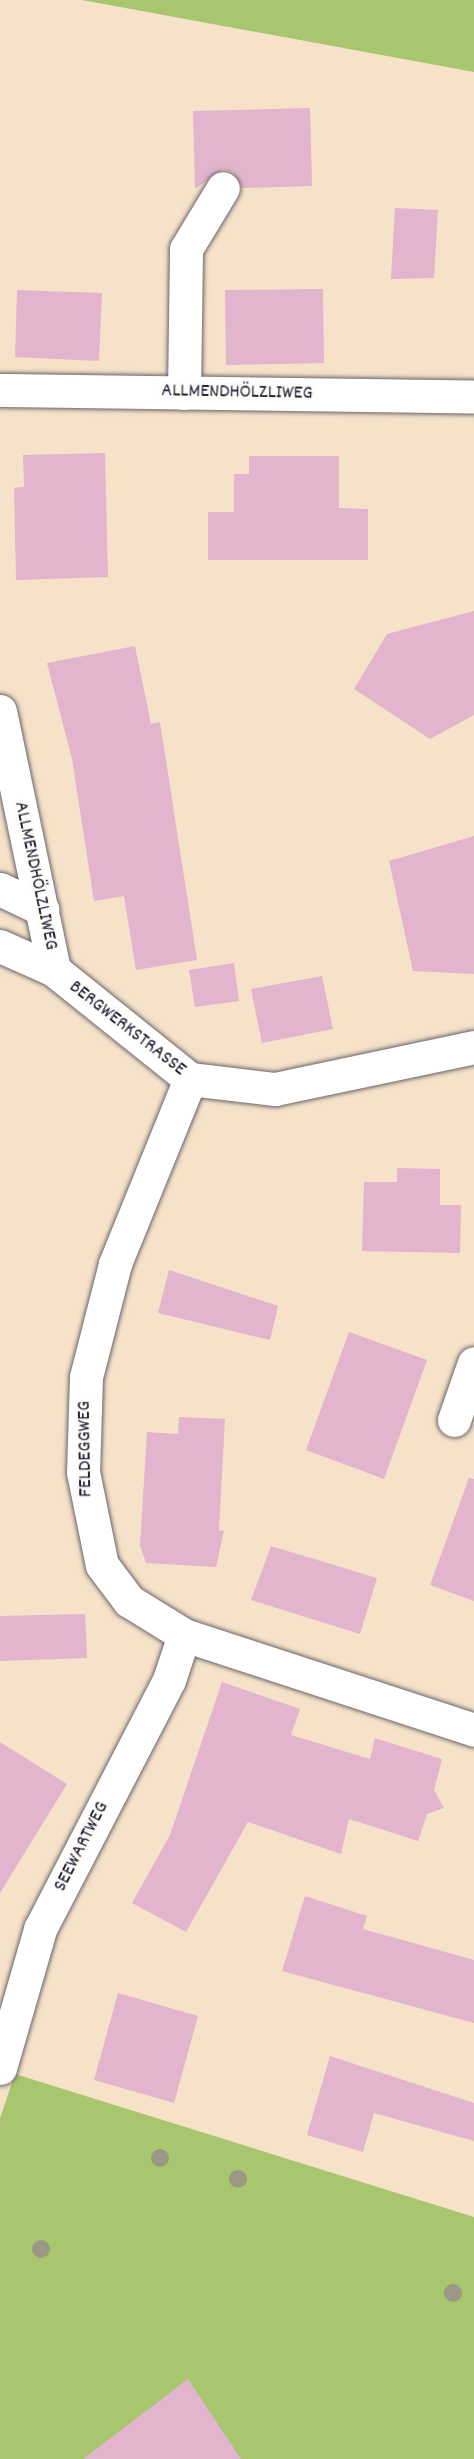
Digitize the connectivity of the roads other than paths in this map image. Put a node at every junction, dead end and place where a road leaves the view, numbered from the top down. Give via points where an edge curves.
1 (223, 188) dead end
2 (0, 390) edge
3 (184, 393) junction
4 (474, 397) edge
5 (0, 711) edge
6 (0, 889) edge
7 (42, 909) junction
8 (0, 946) edge
9 (54, 970) junction
10 (474, 1047) edge
11 (190, 1079) junction
12 (474, 1363) edge
13 (454, 1420) dead end
14 (184, 1635) junction
15 (474, 1730) edge
16 (0, 2068) edge

1 - 3 street via 186,249
2 - 3 street, ALLMENDHÖLZLIWEG
3 - 4 street, ALLMENDHÖLZLIWEG
5 - 7 street, ALLMENDHÖLZLIWEG
6 - 7 street
7 - 9 street, ALLMENDHÖLZLIWEG
8 - 9 street, BERGWERKSTRASSE
9 - 11 street, BERGWERKSTRASSE
10 - 11 street, BERGWERKSTRASSE via 274,1089
11 - 14 street, FELDEGGWEG via 115,1264 86,1377 83,1472 102,1565 129,1601
12 - 13 street
14 - 15 street, FELDEGGWEG
14 - 16 street, SEEWARTWEG via 169,1680 40,1929

